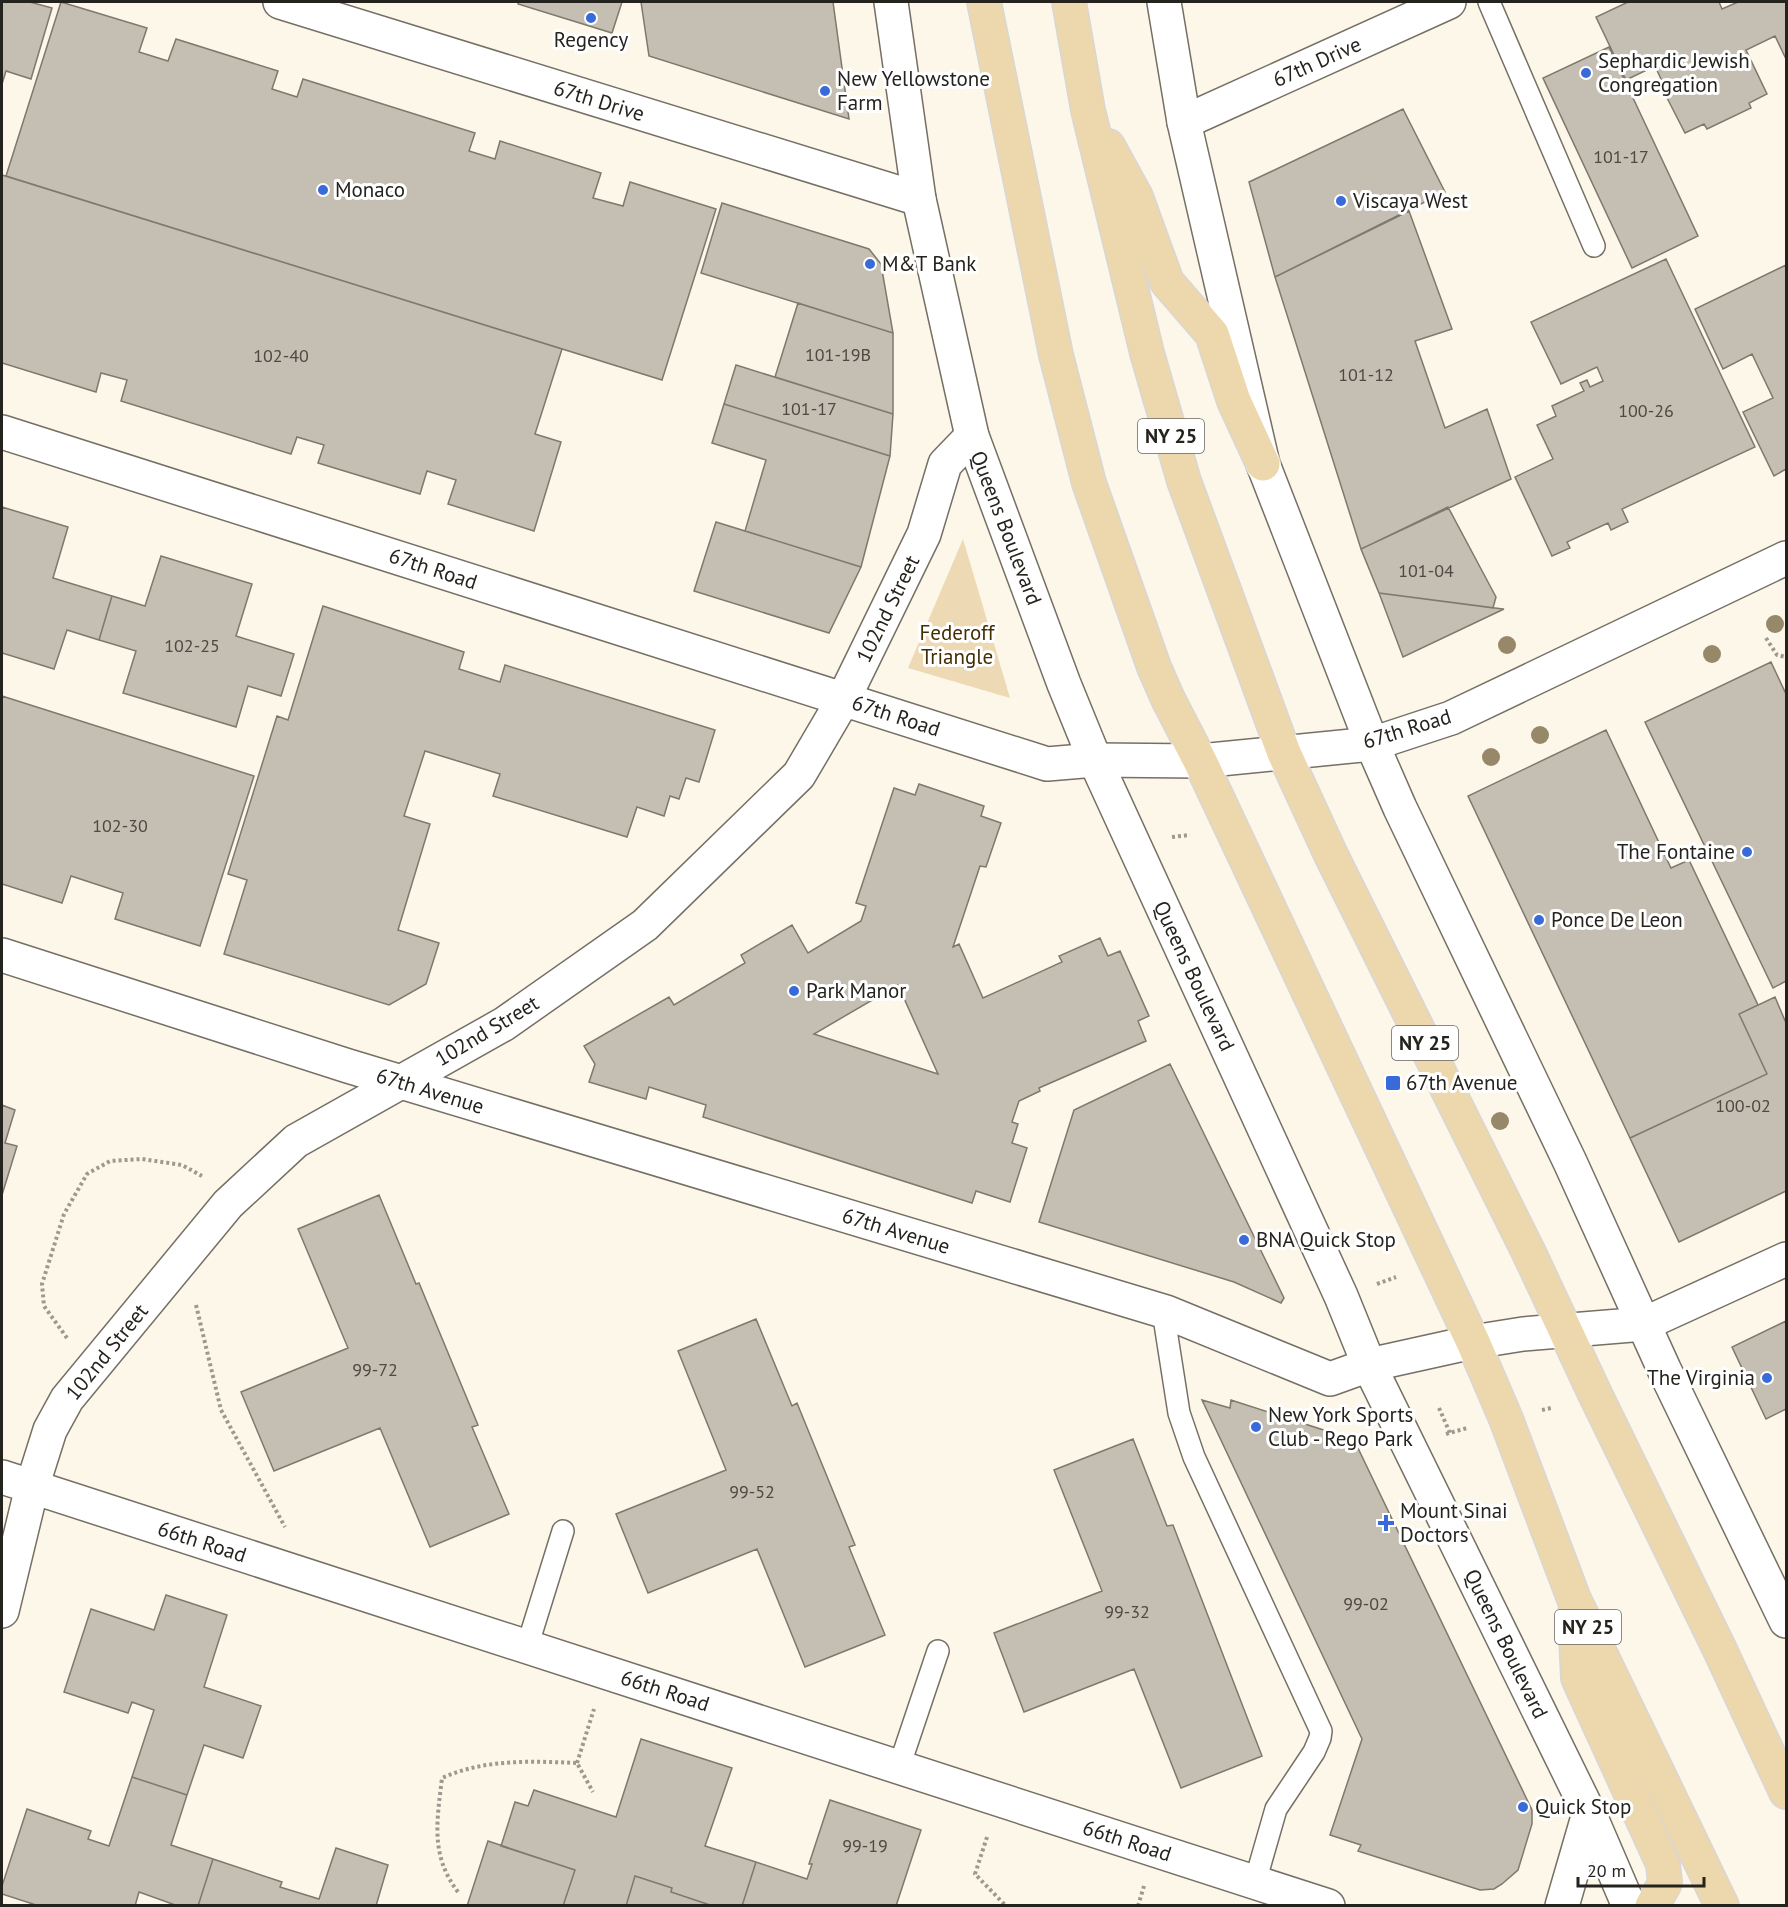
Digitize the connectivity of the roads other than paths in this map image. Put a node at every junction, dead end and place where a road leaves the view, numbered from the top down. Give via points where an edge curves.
1 (280, 2) edge
2 (891, 2) edge
3 (984, 2) edge
4 (1069, 2) edge
5 (1164, 2) edge
6 (1449, 2) edge
7 (1489, 2) edge
8 (1088, 110) junction
9 (1184, 122) junction
10 (919, 199) junction
11 (1594, 246) dead end
12 (2, 432) edge
13 (972, 436) junction
14 (1263, 464) junction
15 (1786, 558) edge
16 (843, 699) junction
17 (1372, 744) junction
18 (1284, 753) junction
19 (1095, 760) junction
20 (1200, 761) junction
21 (2, 955) edge
22 (401, 1082) junction
23 (1786, 1259) edge
24 (1163, 1311) junction
25 (1644, 1324) junction
26 (1566, 1332) junction
27 (1473, 1342) junction
28 (1369, 1365) junction
29 (17, 1482) edge
30 (563, 1531) dead end
31 (1574, 1599) junction
32 (2, 1611) edge
33 (1786, 1622) edge
34 (526, 1647) junction
35 (938, 1651) dead end
36 (899, 1767) junction
37 (1786, 1792) edge
38 (1589, 1813) junction
39 (1255, 1882) junction
40 (1328, 1905) edge
41 (1562, 1905) edge
42 (1629, 1905) edge
43 (1652, 1905) edge
44 (1722, 1905) edge

1 - 10 street, 67th Drive
2 - 10 street, Queens Boulevard
3 - 20 main road, NY 25 via 1056,355 1089,483 1154,667
4 - 8 main road, NY 25
5 - 9 street
6 - 9 street, 67th Drive
7 - 11 lane
8 - 14 main road via 1136,197 1167,282 1212,334 1234,401
8 - 18 main road, NY 25 via 1147,353 1184,481
9 - 14 street
10 - 13 street, Queens Boulevard
12 - 16 street, 67th Road
13 - 16 street, 102nd Street via 945,464 924,534
13 - 19 street, Queens Boulevard
14 - 17 street
15 - 17 street, 67th Road via 1450,718
16 - 19 street, 67th Road via 1047,764
16 - 22 street, 102nd Street via 799,775 645,925 504,1024
17 - 18 street, 67th Road
17 - 25 street
18 - 20 street, 67th Road
18 - 26 main road, NY 25
19 - 20 street, 67th Road
19 - 28 street, Queens Boulevard
20 - 27 main road, NY 25
21 - 22 street, 67th Avenue
22 - 24 street, 67th Avenue
22 - 29 street, 102nd Street via 296,1141 228,1204 67,1399
23 - 25 street, 67th Avenue
24 - 28 street, 67th Avenue via 1330,1379
24 - 39 lane via 1179,1413 1194,1457 1321,1731 1314,1752 1276,1809
25 - 26 street, 67th Avenue
25 - 33 street
26 - 27 street, 67th Avenue
26 - 37 main road, NY 25
27 - 28 street, 67th Avenue
27 - 31 main road, NY 25
28 - 38 street, Queens Boulevard
29 - 32 street, 102nd Street
29 - 34 street, 66th Road
30 - 34 lane
31 - 43 main road via 1578,1678 1663,1864 1665,1882
31 - 44 main road, NY 25
34 - 36 street, 66th Road
35 - 36 lane
36 - 39 street, 66th Road
38 - 41 street
38 - 42 street, Queens Boulevard
39 - 40 street, 66th Road

